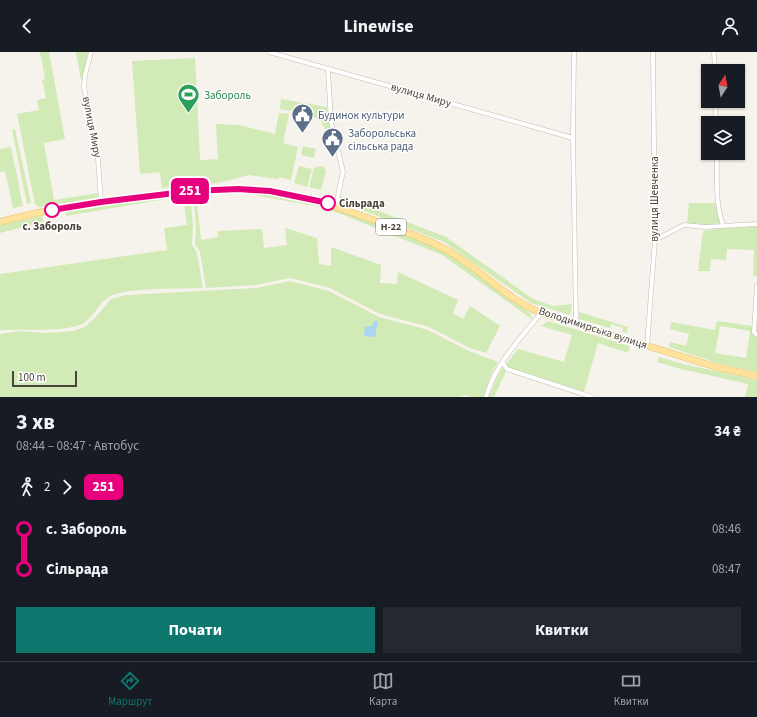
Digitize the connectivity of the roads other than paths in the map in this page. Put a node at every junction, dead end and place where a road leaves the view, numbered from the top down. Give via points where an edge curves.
1 (91, 52) edge
2 (269, 52) edge
3 (574, 52) edge
4 (653, 52) edge
5 (714, 52) edge
6 (715, 64) edge
7 (328, 70) junction
8 (572, 138) junction
9 (717, 160) edge
10 (101, 202) junction
11 (336, 206) junction
12 (0, 222) edge
13 (757, 224) edge
14 (724, 225) junction
15 (655, 240) junction
16 (756, 286) edge
17 (541, 313) junction
18 (576, 324) junction
19 (757, 335) edge
20 (647, 346) junction
21 (502, 362) junction
22 (757, 376) edge
23 (486, 397) edge
24 (592, 397) edge

1 - 10 street, вулиця Миру via 84,87 98,159
2 - 7 street, вулиця Миру
3 - 8 street
4 - 15 street, вулиця Шевченка
5 - 6 street
7 - 8 street, вулиця Миру
7 - 11 street via 331,122 343,171
8 - 18 street
9 - 14 street via 718,200
10 - 11 main road, Володимирська вулиця / Н-22 via 192,191 238,189 288,194
10 - 12 main road, Володимирська вулиця / Н-22 via 20,216
11 - 17 main road, Володимирська вулиця / Н-22 via 447,250 516,299
13 - 14 street
14 - 15 street via 684,225
15 - 20 street, вулиця Шевченка
16 - 19 street via 754,332
17 - 18 main road, Володимирська вулиця / Н-22
17 - 21 street
18 - 20 main road, Володимирська вулиця / Н-22
20 - 22 main road, Володимирська вулиця / Н-22 via 716,367
21 - 23 street
21 - 24 street via 507,369

